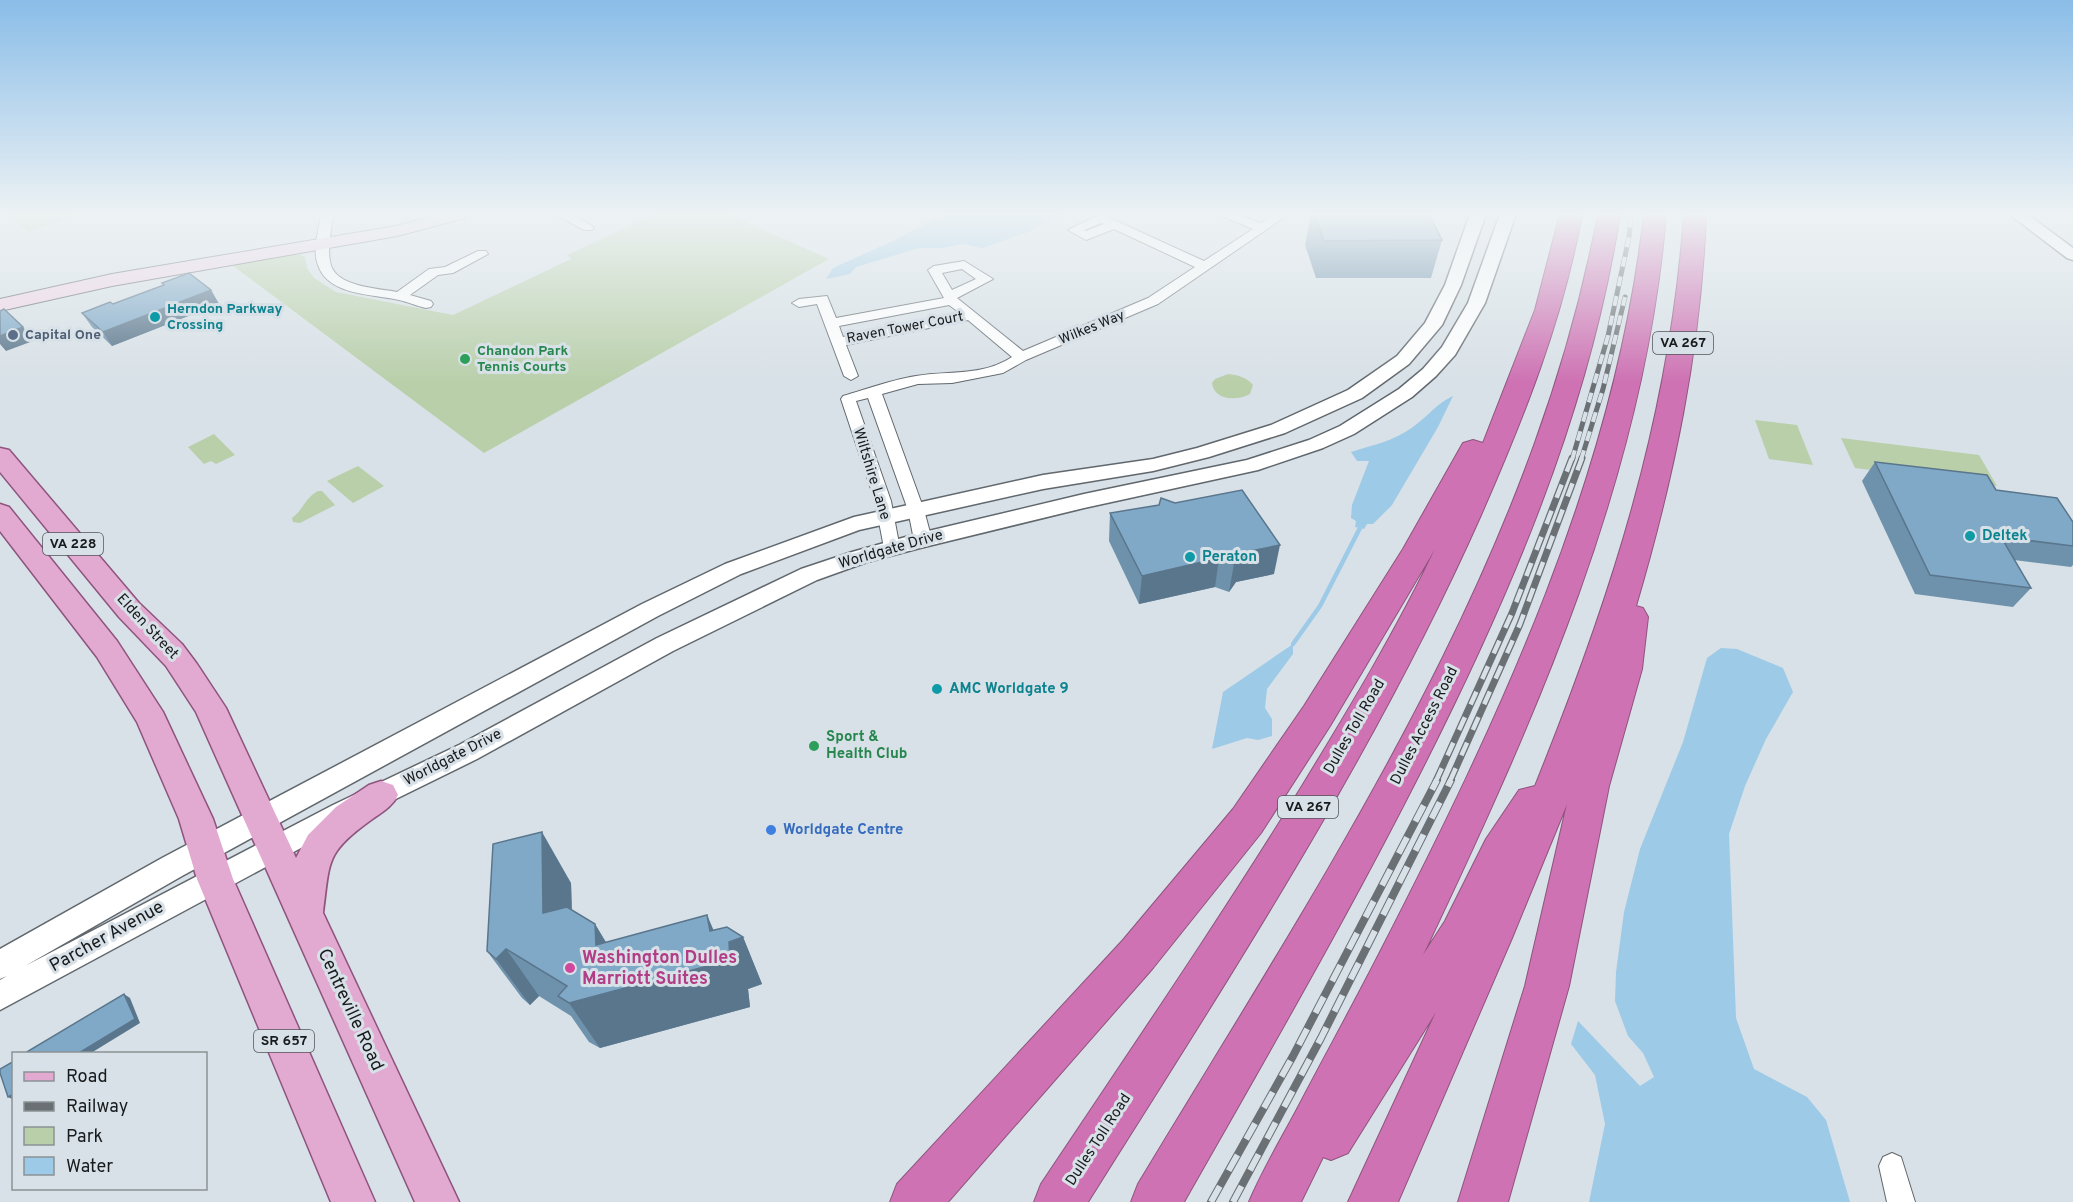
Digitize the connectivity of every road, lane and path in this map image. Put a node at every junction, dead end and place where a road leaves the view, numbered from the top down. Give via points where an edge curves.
1 (120, 270) edge
2 (163, 270) edge
3 (328, 270) edge
4 (447, 270) edge
5 (1198, 270) edge
6 (1458, 270) edge
7 (1490, 270) edge
8 (1557, 270) edge
9 (1599, 270) edge
10 (1648, 270) edge
11 (1691, 270) edge
12 (0, 292) edge
13 (400, 296) junction
14 (799, 303) dead end
15 (426, 304) dead end
16 (0, 305) edge
17 (971, 315) junction
18 (832, 323) junction
19 (839, 342) junction
20 (1021, 357) junction
21 (851, 376) dead end
22 (1519, 391) junction
23 (873, 394) junction
24 (848, 399) joint
25 (0, 456) edge
26 (915, 510) junction
27 (0, 513) edge
28 (886, 517) junction
29 (1641, 534) junction
30 (923, 540) junction
31 (891, 549) junction
32 (108, 651) joint
33 (1571, 746) junction
34 (381, 795) junction
35 (268, 834) junction
36 (210, 865) junction
37 (305, 912) junction
38 (0, 965) edge
39 (0, 996) edge
40 (1892, 1166) dead end
41 (353, 1202) edge
42 (437, 1202) edge
43 (915, 1202) edge
44 (1059, 1202) edge
45 (1156, 1202) edge
46 (1274, 1202) edge
47 (1297, 1202) edge
48 (1373, 1202) edge
49 (1483, 1202) edge
50 (1901, 1202) edge

1 - 12 main road
2 - 16 main road
3 - 13 street via 338,280 363,290
4 - 13 street via 434,272
5 - 20 street, Wilkes Way via 1153,301
6 - 26 street, Worldgate Drive via 1432,325 1403,360 1355,394 1278,429 1153,465 1043,482
7 - 30 street, Worldgate Drive via 1468,325 1442,361 1424,380 1341,433 1257,464
8 - 22 highway, Dulles Toll Road / VA 267
9 - 45 highway, Dulles Access Road via 1560,415 1516,532 1470,637 1356,858
10 - 46 highway via 1641,321 1620,411 1557,606 1466,820
11 - 29 highway, VA 267 via 1680,364
13 - 15 street
14 - 18 street via 822,299
17 - 18 street, Raven Tower Court via 951,298
17 - 19 street, Raven Tower Court
17 - 20 street, Raven Tower Court
18 - 19 street
19 - 21 street
20 - 23 street, Wilkes Way via 1003,369 935,387 892,397
22 - 43 highway via 1474,447 1417,552 1317,716 1247,821 1138,954
22 - 44 highway, Dulles Toll Road / VA 267 via 1457,534 1360,719 1243,913
23 - 24 street, Wilkes Way
23 - 26 street, Wiltshire Lane
24 - 28 street, Wiltshire Lane
25 - 35 main road, Elden Street / VA 228 via 188,673 210,708
26 - 28 street, Worldgate Drive
26 - 30 street, Wiltshire Lane
27 - 32 main road, VA 228
28 - 31 street, Wiltshire Lane
28 - 35 street, Worldgate Drive via 797,543 650,610
29 - 33 highway, VA 267
29 - 49 highway via 1625,669 1595,767 1547,986
30 - 31 street, Worldgate Drive
31 - 34 street, Worldgate Drive via 796,580
32 - 36 main road, SR 657 via 152,721 199,826
33 - 47 highway via 1500,851 1460,935 1348,1107
33 - 48 highway, VA 267 via 1481,963
34 - 35 street, Worldgate Drive via 346,811
34 - 37 main road via 345,820 319,848 309,871
35 - 36 street, Worldgate Drive
35 - 37 main road, Centreville Road
36 - 38 street, Parcher Avenue
36 - 39 street, Parcher Avenue
36 - 41 main road, SR 657
37 - 42 main road, Centreville Road
40 - 50 street

